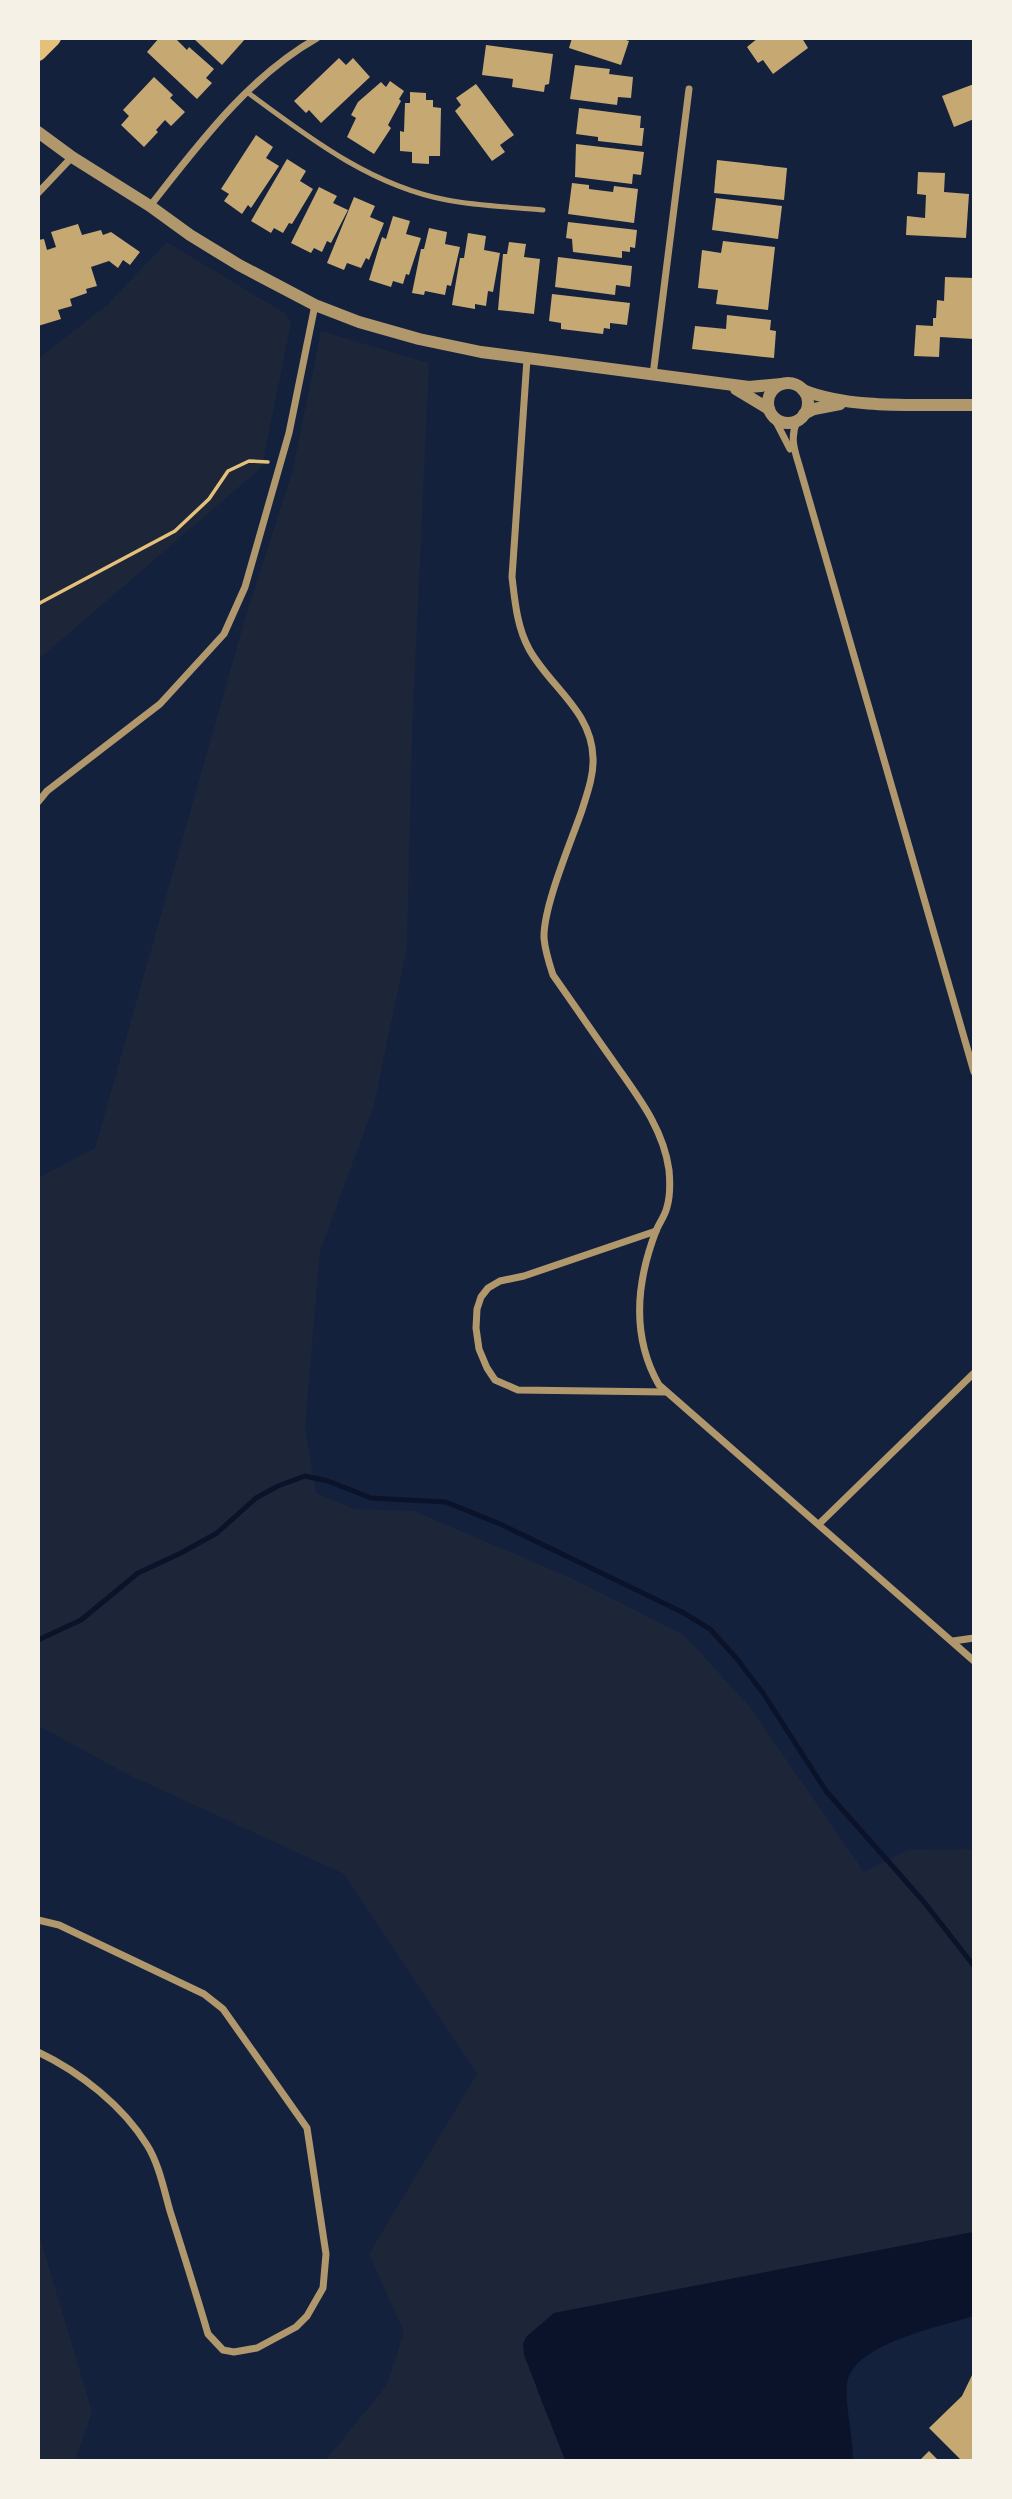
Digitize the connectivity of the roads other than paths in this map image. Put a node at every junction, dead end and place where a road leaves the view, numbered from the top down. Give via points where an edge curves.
1 (317, 38) edge
2 (689, 89) dead end
3 (247, 92) junction
4 (38, 132) edge
5 (72, 157) junction
6 (38, 193) edge
7 (150, 206) junction
8 (543, 210) dead end
9 (315, 305) junction
10 (527, 359) junction
11 (653, 375) junction
12 (726, 384) junction
13 (782, 384) junction
14 (803, 390) junction
15 (858, 402) junction
16 (974, 405) edge
17 (771, 413) junction
18 (801, 418) junction
19 (799, 465) junction
20 (38, 802) edge
21 (974, 1072) edge
22 (656, 1231) junction
23 (974, 1373) edge
24 (667, 1392) junction
25 (819, 1524) junction
26 (974, 1638) edge
27 (953, 1641) junction
28 (974, 1661) edge
29 (38, 1920) edge
30 (38, 2052) edge

1 - 3 street via 277,64
2 - 11 street
3 - 7 street
3 - 8 lane via 323,148 406,189 447,200
4 - 5 street
5 - 6 street
5 - 7 street
7 - 9 street via 190,235
9 - 10 street via 419,339
9 - 20 street via 281,462 245,587 224,634 160,704
10 - 11 street
10 - 22 street via 512,577 516,610 530,651 581,716 591,737 594,760 544,937 553,975 657,1128 669,1173 668,1207
11 - 12 street
12 - 13 street
12 - 17 street via 752,396
13 - 14 street
13 - 17 street via 771,392
14 - 15 street
14 - 18 street via 808,405
15 - 16 street
15 - 18 street via 825,406
17 - 18 street via 785,423
17 - 19 street
18 - 19 street via 792,434
19 - 21 street
22 - 24 street via 639,1290 639,1321 649,1368
22 - 24 street via 500,1281 481,1297 476,1328 486,1368 495,1380 517,1390
23 - 25 street
24 - 25 street
25 - 27 street
26 - 27 street
27 - 28 street
29 - 30 street via 59,1925 214,2001 307,2128 326,2254 323,2288 296,2327 257,2348 223,2350 208,2334 148,2147 123,2112

